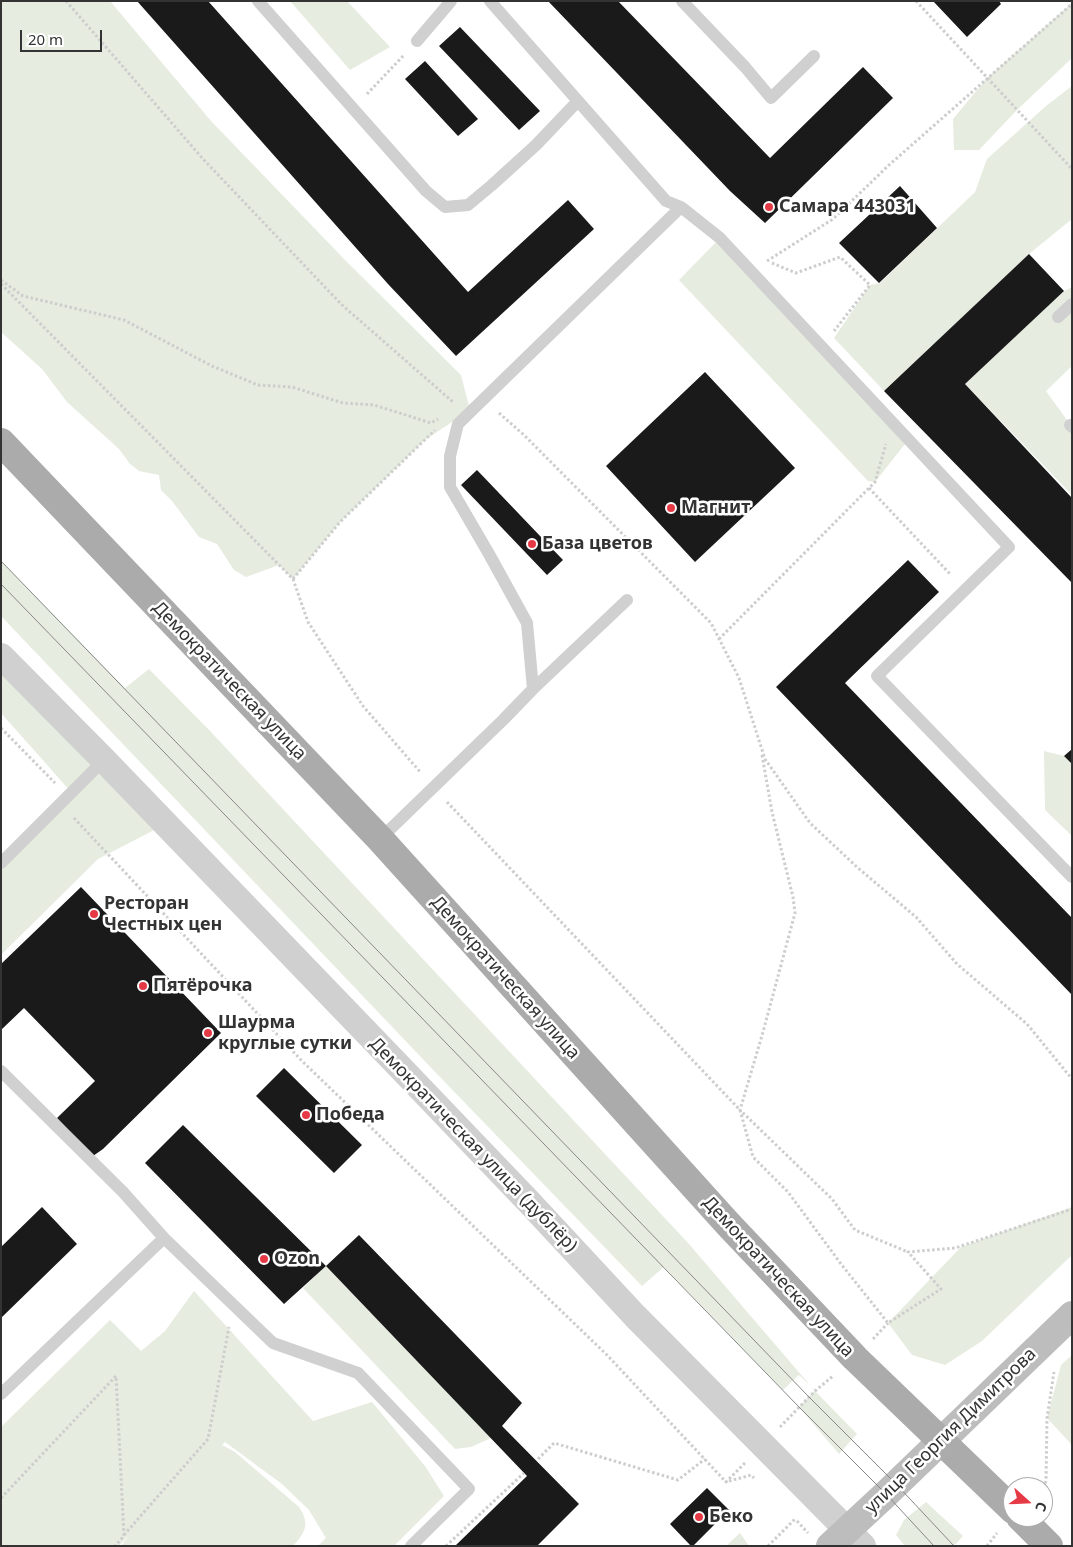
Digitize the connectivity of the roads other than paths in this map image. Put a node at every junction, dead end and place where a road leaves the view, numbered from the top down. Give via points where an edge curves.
1 (258, 1) edge
2 (451, 1) edge
3 (490, 1) edge
4 (682, 1) edge
5 (417, 41) road end
6 (814, 56) dead end
7 (578, 102) junction
8 (681, 208) junction
9 (1072, 304) edge
10 (1058, 317) dead end
11 (1, 442) edge
12 (628, 600) dead end
13 (1, 656) edge
14 (533, 689) junction
15 (104, 760) junction
16 (380, 839) junction
17 (1, 863) edge
18 (1072, 877) edge
19 (1, 1071) edge
20 (164, 1238) junction
21 (1072, 1315) edge
22 (1, 1394) edge
23 (940, 1441) junction
24 (1003, 1501) edge
25 (1030, 1527) edge
26 (847, 1540) edge
27 (411, 1546) edge
28 (1049, 1546) edge

1 - 7 lane via 426,191 445,207 468,205 536,145
2 - 5 lane
3 - 7 lane
4 - 6 lane via 771,98
7 - 8 lane via 666,201
8 - 14 lane via 458,424 450,456 450,487 527,623
8 - 18 lane via 720,238 1009,547 877,676
9 - 10 lane
11 - 16 main road, Демократическая улица
12 - 14 lane
13 - 15 street, Демократическая улица (дублёр)
14 - 16 lane
15 - 17 lane
15 - 26 street, Демократическая улица (дублёр) via 529,1202
16 - 23 main road, Демократическая улица via 728,1224 855,1358
19 - 20 lane via 123,1192
20 - 22 lane
20 - 27 lane via 273,1343 358,1374 469,1489
21 - 23 main road, улица Георгия Димитрова
23 - 24 main road, Демократическая улица
23 - 26 main road, улица Георгия Димитрова via 886,1494
25 - 28 main road

